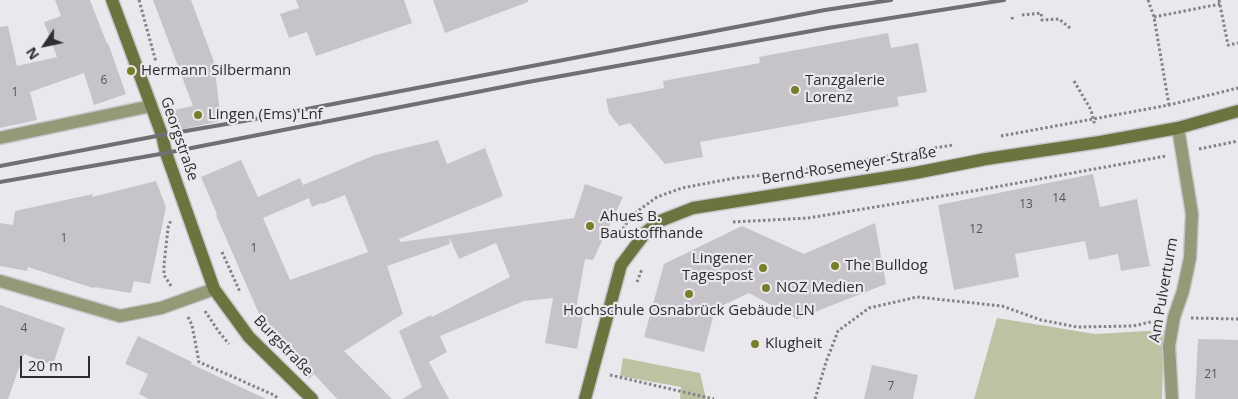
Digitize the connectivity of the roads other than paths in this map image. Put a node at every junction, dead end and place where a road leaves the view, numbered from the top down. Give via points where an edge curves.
1 (112, 0) edge
2 (151, 106) junction
3 (1238, 111) edge
4 (1178, 128) junction
5 (0, 138) edge
6 (0, 281) edge
7 (214, 289) junction
8 (312, 399) edge
9 (585, 399) edge
10 (1172, 399) edge

1 - 2 street, Georgstraße
2 - 5 street
2 - 7 street, Georgstraße
3 - 4 street, Bernd-Rosemeyer-Straße
4 - 9 street, Bernd-Rosemeyer-Straße via 693,208 660,221 646,232 621,265
4 - 10 street, Am Pulverturm via 1192,214 1190,258 1169,346
6 - 7 street via 120,316 161,308
7 - 8 street, Burgstraße via 249,337

